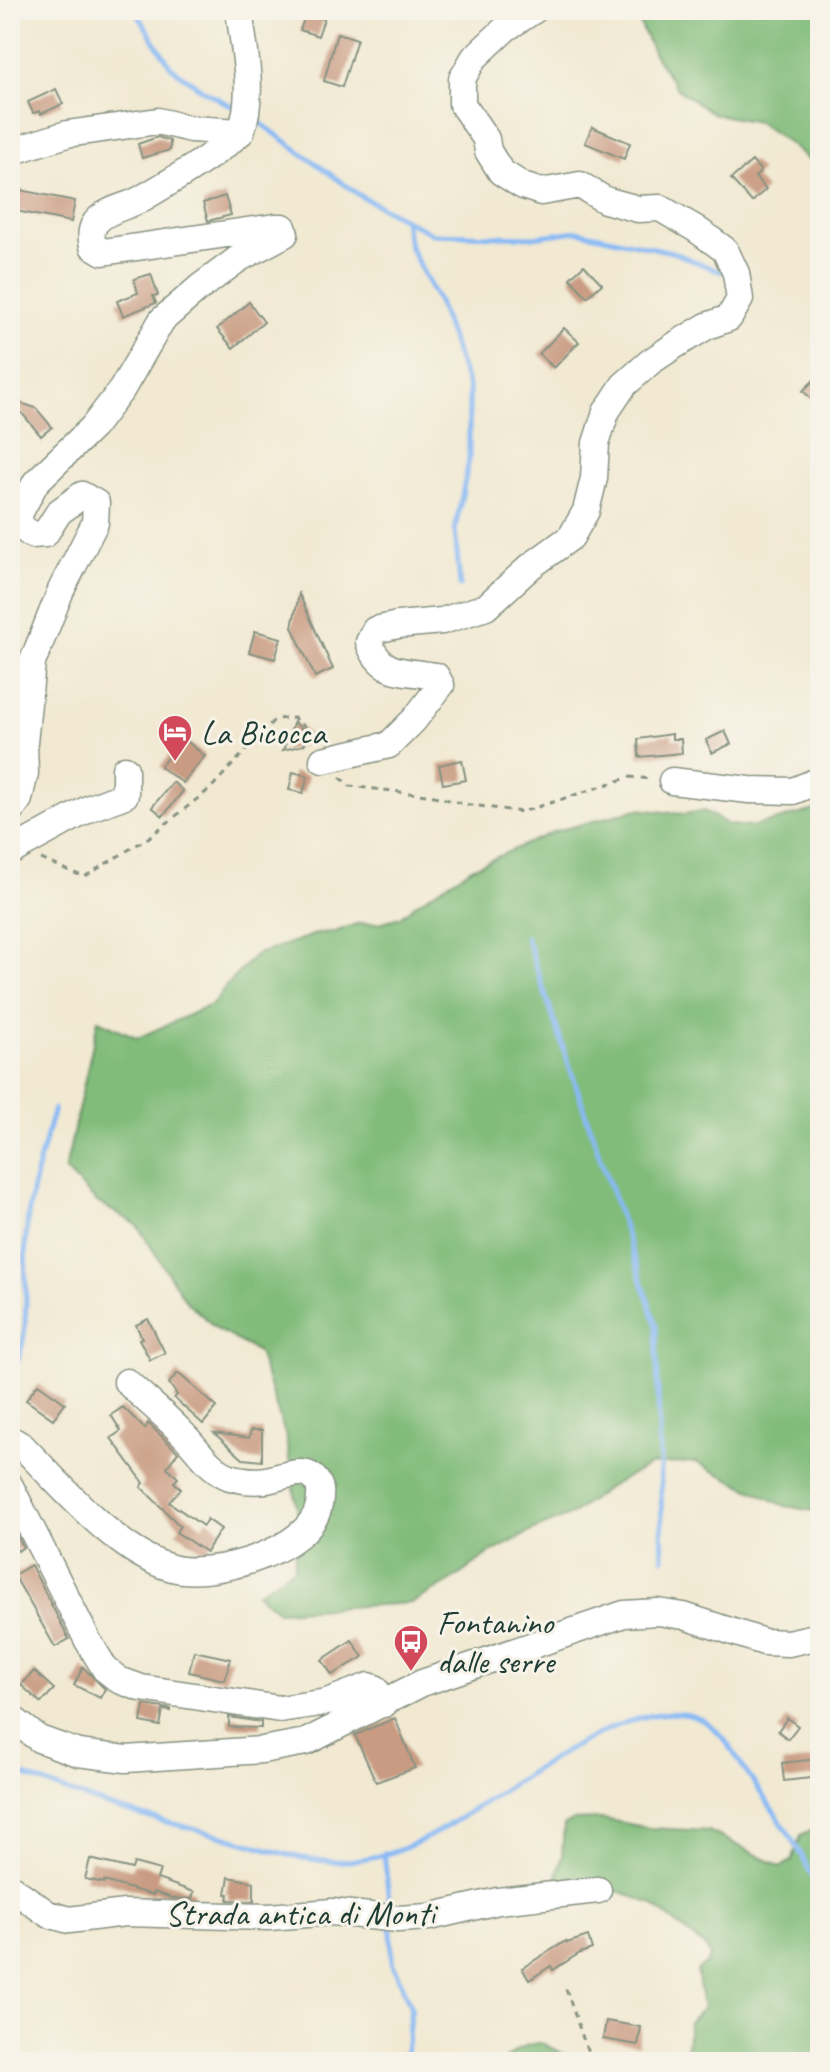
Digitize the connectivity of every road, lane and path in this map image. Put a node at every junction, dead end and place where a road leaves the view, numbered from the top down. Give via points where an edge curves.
1 (239, 10) edge
2 (534, 10) edge
3 (241, 132) junction
4 (10, 152) edge
5 (323, 760) junction
6 (125, 769) dead end
7 (820, 780) edge
8 (672, 781) joint
9 (10, 813) edge
10 (10, 852) edge
11 (37, 858) dead end
12 (127, 1382) dead end
13 (10, 1439) edge
14 (10, 1486) edge
15 (820, 1636) edge
16 (384, 1704) junction
17 (10, 1717) edge
18 (10, 1887) edge
19 (598, 1890) dead end
20 (566, 1989) dead end
21 (596, 2062) edge

1 - 3 street via 249,94
2 - 5 street via 474,58 462,79 462,104 501,172 541,192 580,185 616,203 660,208 725,250 740,299 729,318 677,344 624,385 606,412 586,511 571,537 486,607 442,621 375,630 369,642 374,656 403,674 436,676 441,685 389,745
3 - 4 street via 158,121 67,134
3 - 9 street via 137,201 105,214 90,234 93,246 103,252 275,227 283,227 285,234 238,259 162,320 122,389 93,427 36,482 19,514 20,526 32,535 45,534 59,512 82,495 96,503 95,523 32,663 25,773
5 - 8 path via 350,786 522,812 630,777
5 - 11 path via 311,732 294,718 275,719 211,788 148,838 84,877
6 - 10 street via 125,795
7 - 8 street via 793,791
12 - 13 street via 221,1474 240,1480 309,1474 320,1491 317,1513 308,1526 278,1551 237,1565 174,1569 139,1555
14 - 16 street via 87,1639 105,1669 119,1680 280,1709 327,1702 369,1686
15 - 16 street via 764,1642 684,1616 624,1614 422,1683
16 - 17 street via 306,1742 126,1759 78,1753 39,1739
18 - 19 street, Strada antica di Monti via 48,1914 69,1920 125,1913 269,1917 332,1912 398,1919
20 - 21 path

